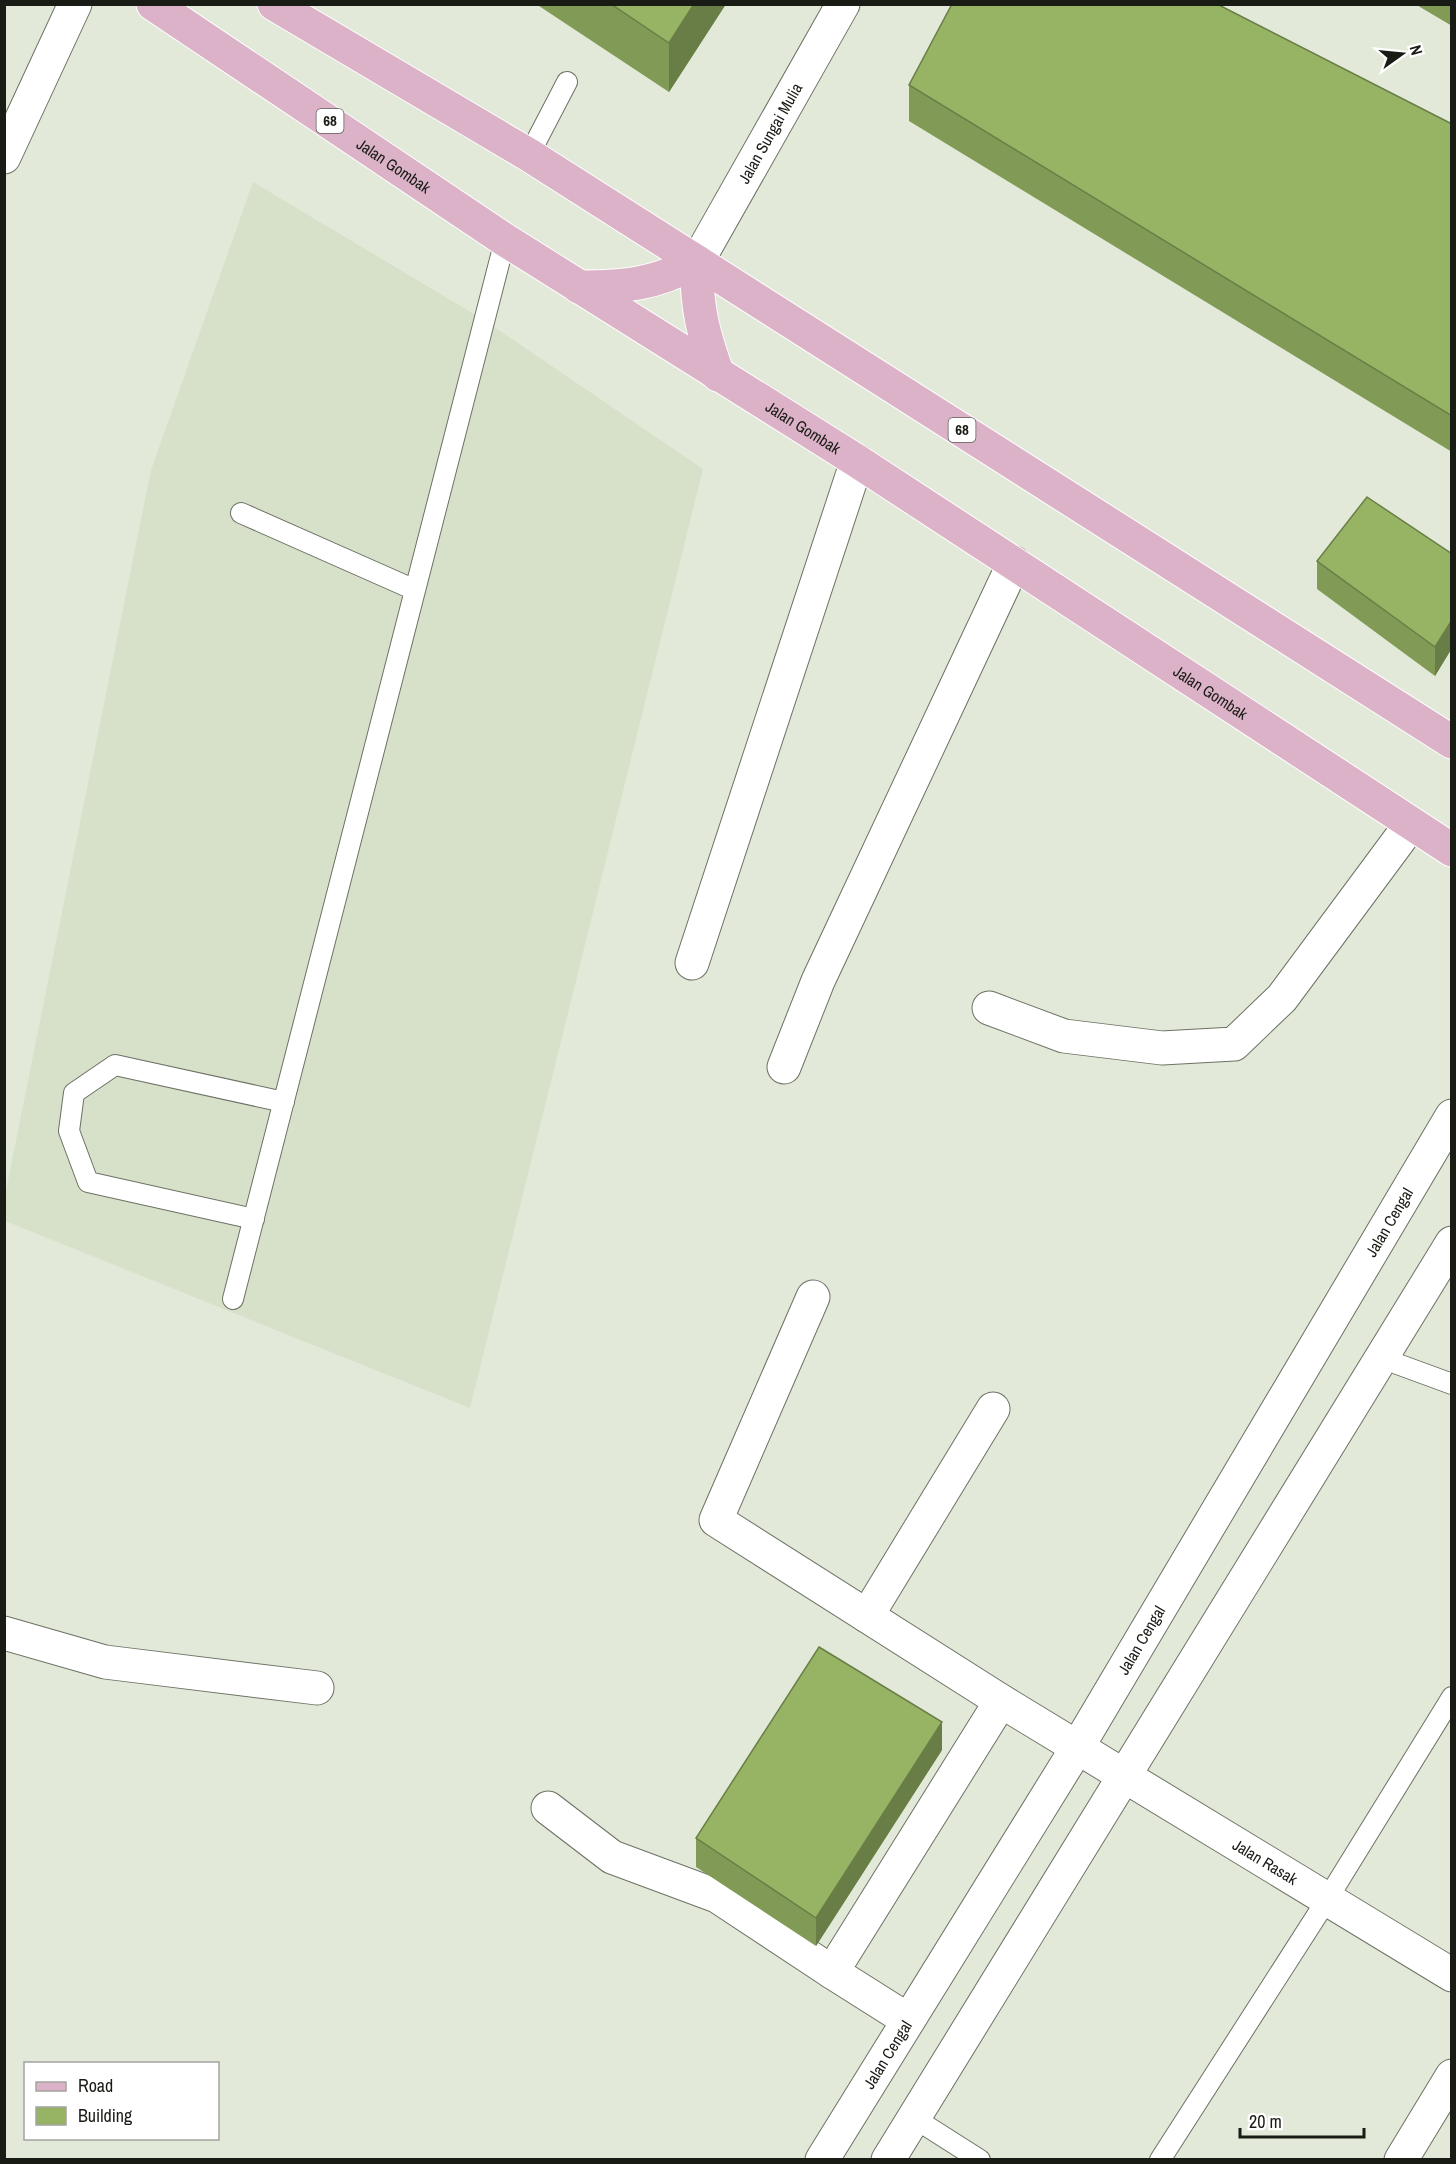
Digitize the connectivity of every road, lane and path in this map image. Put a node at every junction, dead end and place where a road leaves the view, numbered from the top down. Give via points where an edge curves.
1 (75, 4) edge
2 (153, 4) edge
3 (274, 4) edge
4 (843, 4) edge
5 (567, 82) dead end
6 (529, 154) junction
7 (4, 157) edge
8 (505, 240) junction
9 (697, 262) junction
10 (579, 287) junction
11 (718, 375) junction
12 (857, 462) junction
13 (241, 513) dead end
14 (1014, 563) junction
15 (415, 590) junction
16 (1452, 742) edge
17 (1411, 824) junction
18 (1452, 850) edge
19 (692, 963) dead end
20 (989, 1008) dead end
21 (784, 1067) dead end
22 (284, 1102) junction
23 (1452, 1116) edge
24 (254, 1219) junction
25 (1452, 1243) edge
26 (813, 1298) dead end
27 (233, 1299) dead end
28 (1381, 1358) junction
29 (1452, 1384) edge
30 (993, 1409) dead end
31 (867, 1616) junction
32 (4, 1633) edge
33 (317, 1688) dead end
34 (1452, 1697) edge
35 (1000, 1701) junction
36 (1077, 1748) junction
37 (1126, 1775) junction
38 (548, 1808) dead end
39 (1328, 1898) junction
40 (832, 1972) junction
41 (1452, 1975) edge
42 (908, 2020) junction
43 (1452, 2076) edge
44 (914, 2118) junction
45 (822, 2160) edge
46 (888, 2160) edge
47 (980, 2160) edge
48 (1160, 2160) edge
49 (1401, 2160) edge

1 - 7 street
2 - 8 main road, Jalan Gombak / 68
3 - 6 main road, 68
4 - 9 street, Jalan Sungai Mulia
5 - 6 lane
6 - 9 main road, 68
8 - 10 main road, Jalan Gombak / 68
8 - 15 lane
9 - 10 main road via 666,278 625,286
9 - 11 main road via 696,299
9 - 16 main road, 68
10 - 11 main road, Jalan Gombak / 68
11 - 12 main road, Jalan Gombak / 68
12 - 14 main road, Jalan Gombak / 68
12 - 19 street
13 - 15 lane
14 - 17 main road, Jalan Gombak / 68
14 - 21 street via 818,981
15 - 22 lane
17 - 18 main road, Jalan Gombak / 68
17 - 20 street via 1282,998 1234,1044 1162,1048 1064,1036
22 - 24 lane
22 - 24 lane via 114,1065 74,1093 69,1131 88,1182
23 - 36 street, Jalan Cengal
24 - 27 lane
25 - 28 street
26 - 31 street, Jalan Rasak via 716,1520
28 - 29 lane
28 - 37 street
30 - 31 street
31 - 35 street, Jalan Rasak
32 - 33 street via 105,1662
34 - 39 lane
35 - 36 street, Jalan Rasak
35 - 40 street
36 - 37 street, Jalan Rasak
36 - 42 street, Jalan Cengal
37 - 39 street, Jalan Rasak
37 - 44 street
38 - 40 street via 612,1857 717,1896
39 - 41 street, Jalan Rasak
39 - 48 lane
40 - 42 street
42 - 45 street, Jalan Cengal
43 - 49 street
44 - 46 street
44 - 47 lane

